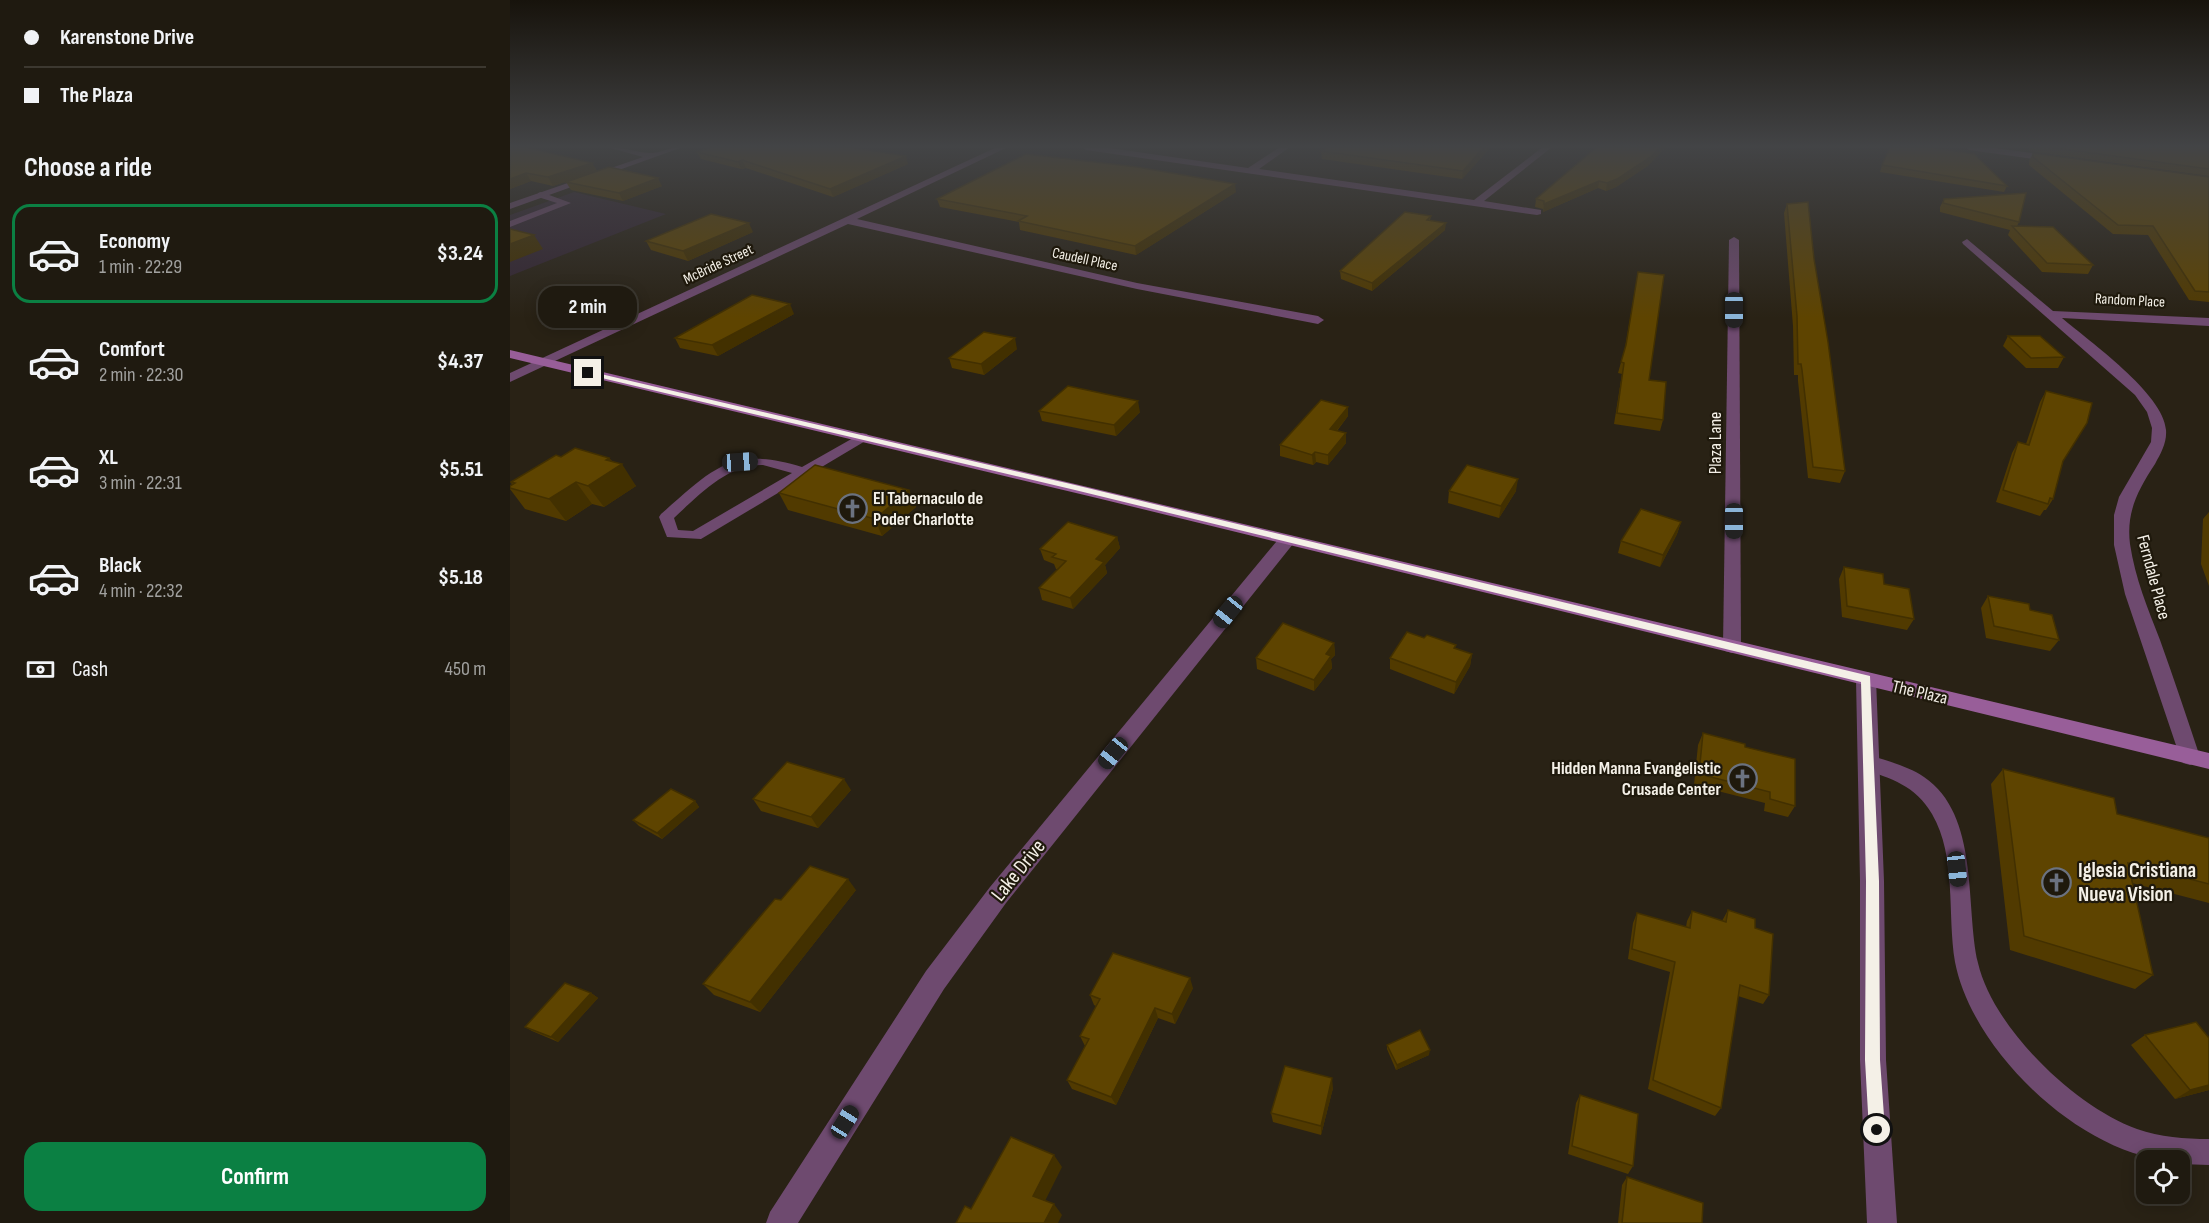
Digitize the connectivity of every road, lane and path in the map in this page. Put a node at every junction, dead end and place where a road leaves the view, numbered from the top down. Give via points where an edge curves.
1 (564, 204) edge
2 (880, 204) edge
3 (1475, 204) edge
4 (1537, 212) edge
5 (846, 220) junction
6 (510, 224) edge
7 (1734, 240) dead end
8 (1967, 242) dead end
9 (2050, 314) junction
10 (1318, 320) dead end
11 (2209, 322) edge
12 (510, 354) edge
13 (543, 362) junction
14 (510, 378) edge
15 (862, 437) junction
16 (803, 472) junction
17 (1287, 540) junction
18 (1732, 646) junction
19 (1866, 679) junction
20 (2200, 759) edge
21 (1869, 763) junction
22 (2209, 1152) edge
23 (781, 1223) edge
24 (1882, 1223) edge

1 - 6 lane
2 - 5 street, McBride Street
3 - 4 street
5 - 10 street, Caudell Place via 1137,286
5 - 13 street, McBride Street
7 - 18 street, Plaza Lane
8 - 9 street, Ferndale Place
9 - 11 street, Random Place
9 - 20 street, Ferndale Place via 2140,392 2157,420 2157,448 2126,500 2122,537 2132,584
12 - 13 main road, The Plaza
13 - 14 street, McBride Street
13 - 15 main road, The Plaza
15 - 16 lane
15 - 17 main road, The Plaza
16 - 16 lane via 696,536 672,534 666,517 740,462 759,461
17 - 18 main road, The Plaza
17 - 23 street, Lake Drive via 991,904 935,980
18 - 19 main road, The Plaza
19 - 20 main road, The Plaza
19 - 21 street
21 - 22 lane via 1910,777 1929,792 1942,814 1954,845 1967,964 1977,994 1999,1034 2036,1075 2086,1118 2129,1139 2178,1152
21 - 24 street via 1873,1060

